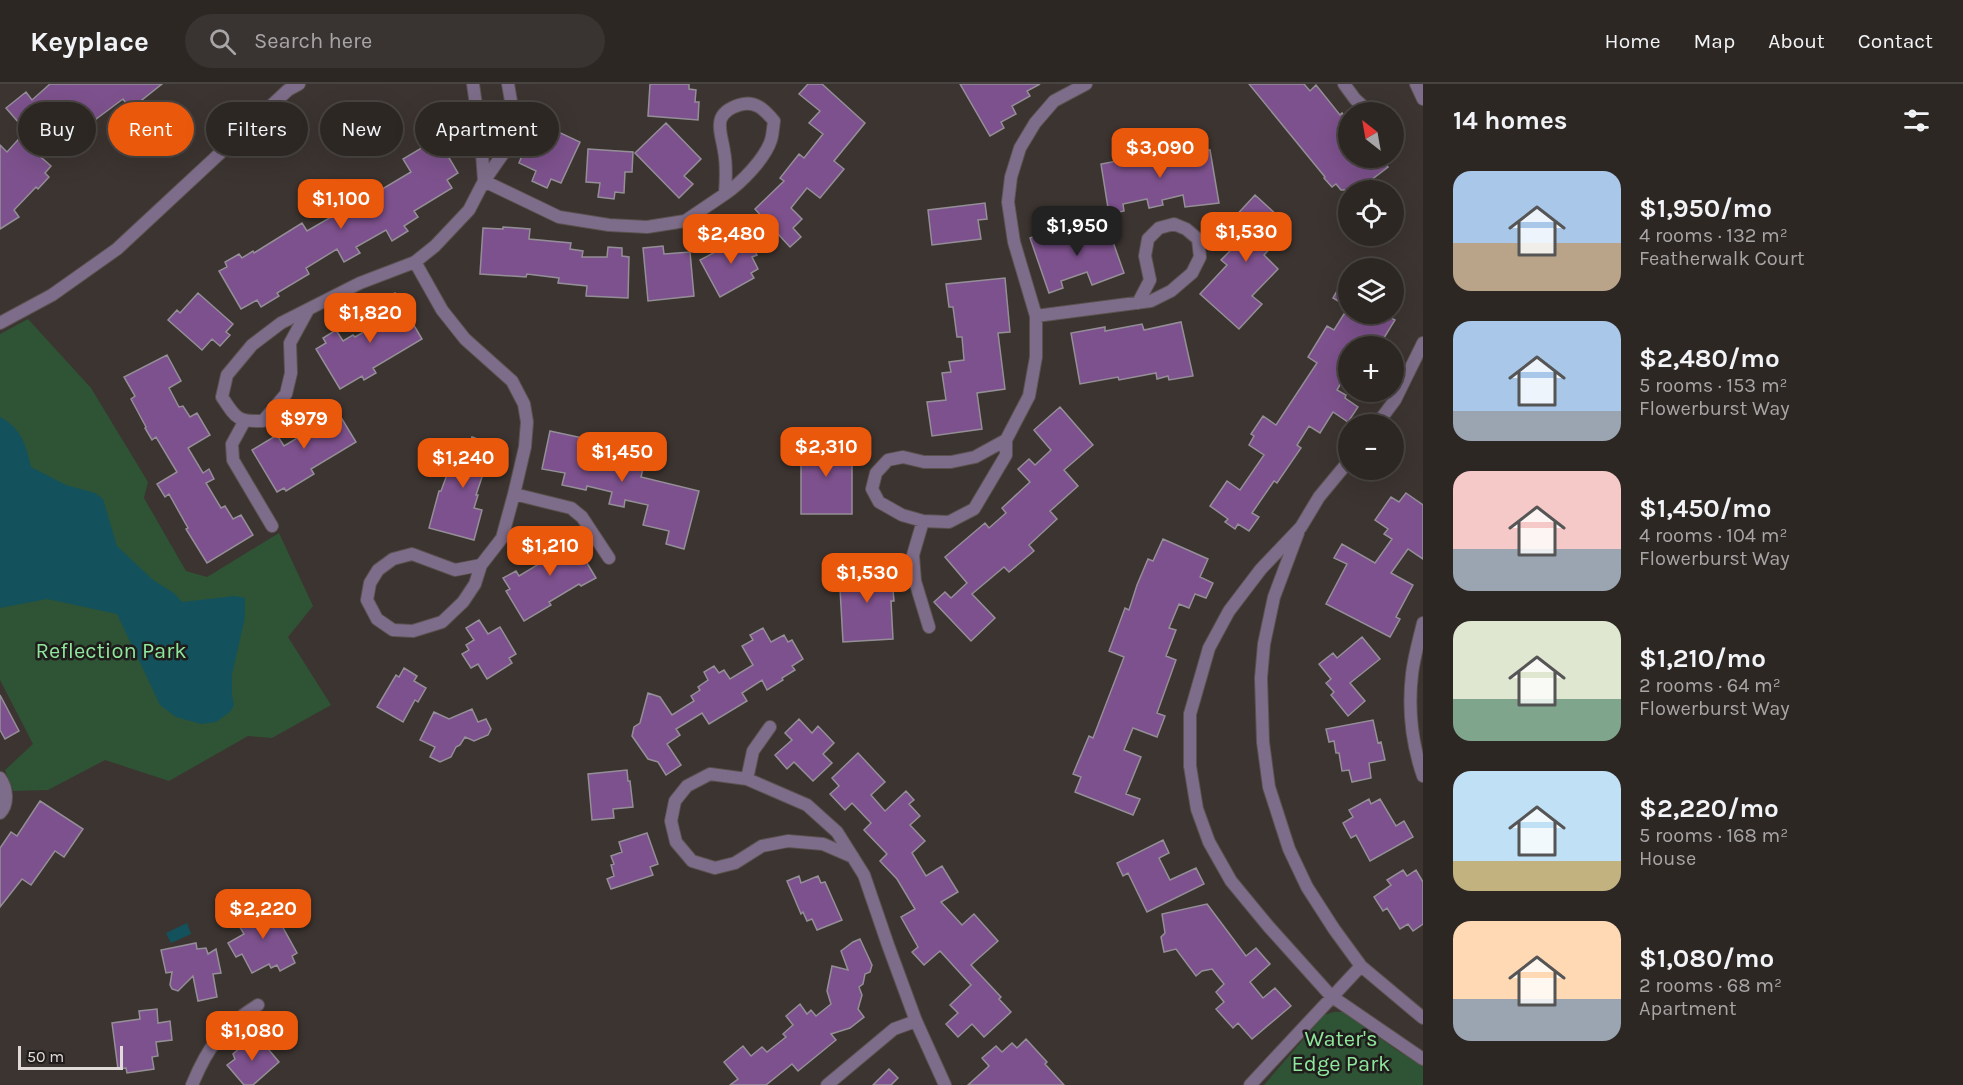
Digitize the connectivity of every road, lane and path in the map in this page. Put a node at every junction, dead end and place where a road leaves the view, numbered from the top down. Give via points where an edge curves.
1 (299, 84) edge
2 (473, 84) edge
3 (508, 84) edge
4 (1086, 84) edge
5 (1344, 84) edge
6 (1416, 84) edge
7 (1423, 99) edge
8 (1358, 102) edge
9 (484, 181) junction
10 (725, 194) junction
11 (415, 262) junction
12 (1138, 303) junction
13 (308, 310) junction
14 (1036, 316) junction
15 (0, 323) edge
16 (1423, 343) edge
17 (1384, 414) edge
18 (244, 422) junction
19 (1006, 440) junction
20 (1338, 474) edge
21 (514, 494) junction
22 (923, 521) junction
23 (272, 526) dead end
24 (1301, 527) junction
25 (609, 558) dead end
26 (481, 565) junction
27 (1423, 624) edge
28 (929, 627) dead end
29 (770, 726) dead end
30 (1423, 776) edge
31 (0, 778) edge
32 (747, 778) junction
33 (0, 813) edge
34 (853, 856) junction
35 (1361, 966) junction
36 (1331, 996) junction
37 (258, 1005) dead end
38 (1423, 1018) edge
39 (916, 1021) junction
40 (1423, 1059) edge
41 (192, 1085) edge
42 (827, 1085) edge
43 (945, 1085) edge
44 (1250, 1085) edge

1 - 15 street via 117,249 52,295
2 - 9 street
3 - 9 street via 512,107 505,151
4 - 14 street via 1054,101 1035,123 1020,148 1011,177 1008,202 1014,242
5 - 8 street
6 - 7 street
9 - 10 street via 559,217 609,225 647,227 686,221
9 - 11 street via 470,210
10 - 10 street via 754,168 771,142 774,121 763,107 747,102 721,117 718,131 724,152
11 - 13 street via 360,283
11 - 21 street via 442,310 465,339 512,381 524,404 525,447
12 - 12 street via 1171,291 1192,273 1200,257 1198,239 1186,229 1174,224 1159,228 1148,239 1145,256 1150,280
12 - 14 street
13 - 18 street via 290,343 291,373 286,394 263,421
13 - 18 street via 252,345 227,375 222,397
14 - 19 street via 1036,357 1029,396
16 - 17 street
18 - 23 street via 232,444 232,460
19 - 22 street via 1006,455 974,509 949,522
19 - 22 street via 975,457 951,462 903,457 888,460 876,473 872,489 879,502
20 - 24 street
21 - 25 street via 570,508 582,517
21 - 26 street via 502,538
22 - 28 street via 914,555 915,581
24 - 35 street via 1274,597 1264,644 1264,753 1269,787 1289,849 1308,887
24 - 36 street via 1229,611 1209,648 1190,714 1190,766 1197,809 1209,842 1231,881
26 - 26 street via 455,570 412,554 393,559 378,570 370,583 368,600 377,619 393,630 414,631 442,622 463,602
27 - 30 street via 1412,673 1410,714
29 - 32 street via 753,751
31 - 33 street via 7,797
32 - 34 street via 807,805 837,832
32 - 34 street via 710,774 687,786 675,801 671,821 676,842 692,861 716,868 735,863 762,846 788,841 823,844
34 - 39 street via 864,875
35 - 36 street
35 - 38 street
36 - 40 street
36 - 44 street
37 - 41 street via 225,1029 208,1050
39 - 42 street via 894,1029
39 - 43 street

